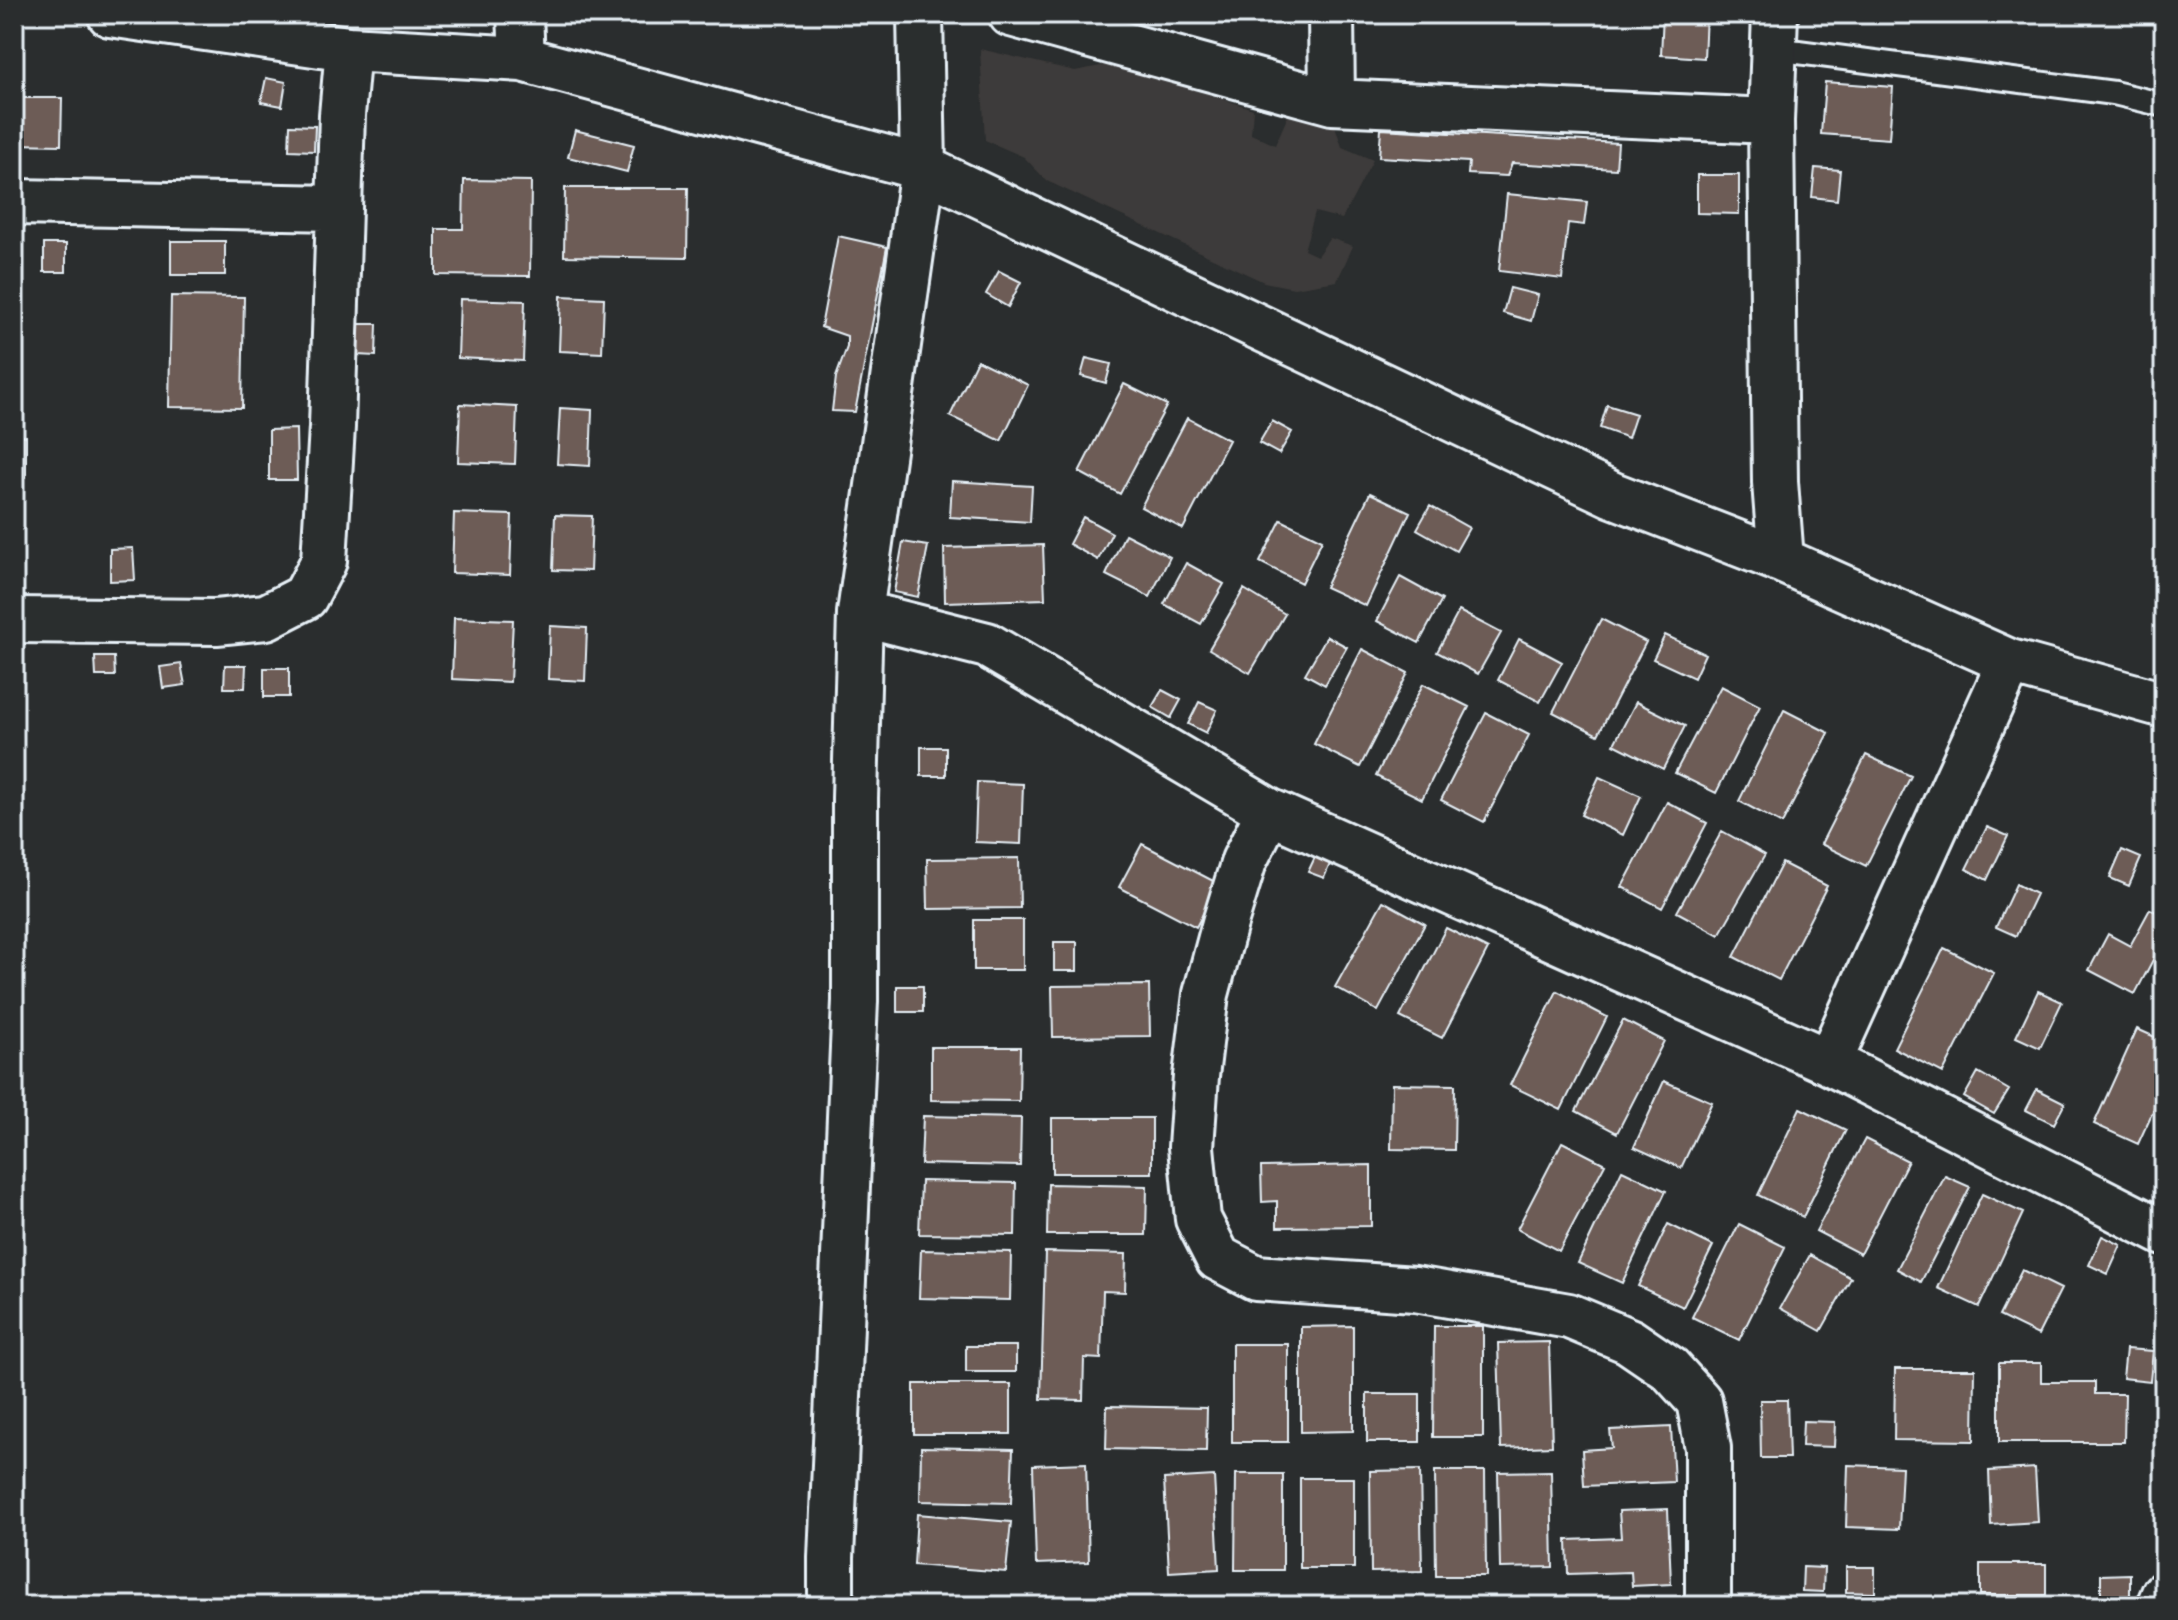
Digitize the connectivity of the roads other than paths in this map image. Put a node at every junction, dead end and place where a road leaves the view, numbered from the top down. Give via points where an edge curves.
1 (110, 14) edge
2 (520, 14) edge
3 (920, 14) edge
4 (1011, 14) edge
5 (1331, 14) edge
6 (1775, 32) edge
7 (348, 49) junction
8 (522, 59) junction
9 (1332, 102) junction
10 (2164, 105) edge
11 (1771, 121) junction
12 (923, 168) junction
13 (14, 202) edge
14 (337, 208) junction
15 (1781, 560) junction
16 (860, 613) junction
17 (14, 620) edge
18 (2010, 662) junction
19 (2164, 705) edge
20 (1269, 811) junction
21 (1829, 1062) junction
22 (2164, 1233) edge
23 (2164, 1594) edge
24 (831, 1606) edge
25 (1708, 1606) edge
26 (2159, 1606) edge

1 - 7 street
2 - 8 street
3 - 12 street
4 - 9 street
5 - 9 street
6 - 10 lane
6 - 11 street
7 - 8 street
7 - 14 street
8 - 12 street
9 - 11 street
11 - 15 street via 1775,482
12 - 15 street via 1613,495
12 - 16 street
13 - 14 street
14 - 17 street via 324,561 305,597 266,617 216,622
15 - 18 street
16 - 20 street via 987,645
16 - 24 street via 855,1001
18 - 19 street
18 - 21 street
20 - 21 street
20 - 25 street via 1244,861 1225,923 1206,994 1196,1076 1191,1147 1198,1219 1218,1258 1256,1278 1415,1289 1569,1316 1629,1341 1670,1369 1699,1401 1708,1448
21 - 22 street
23 - 26 street

